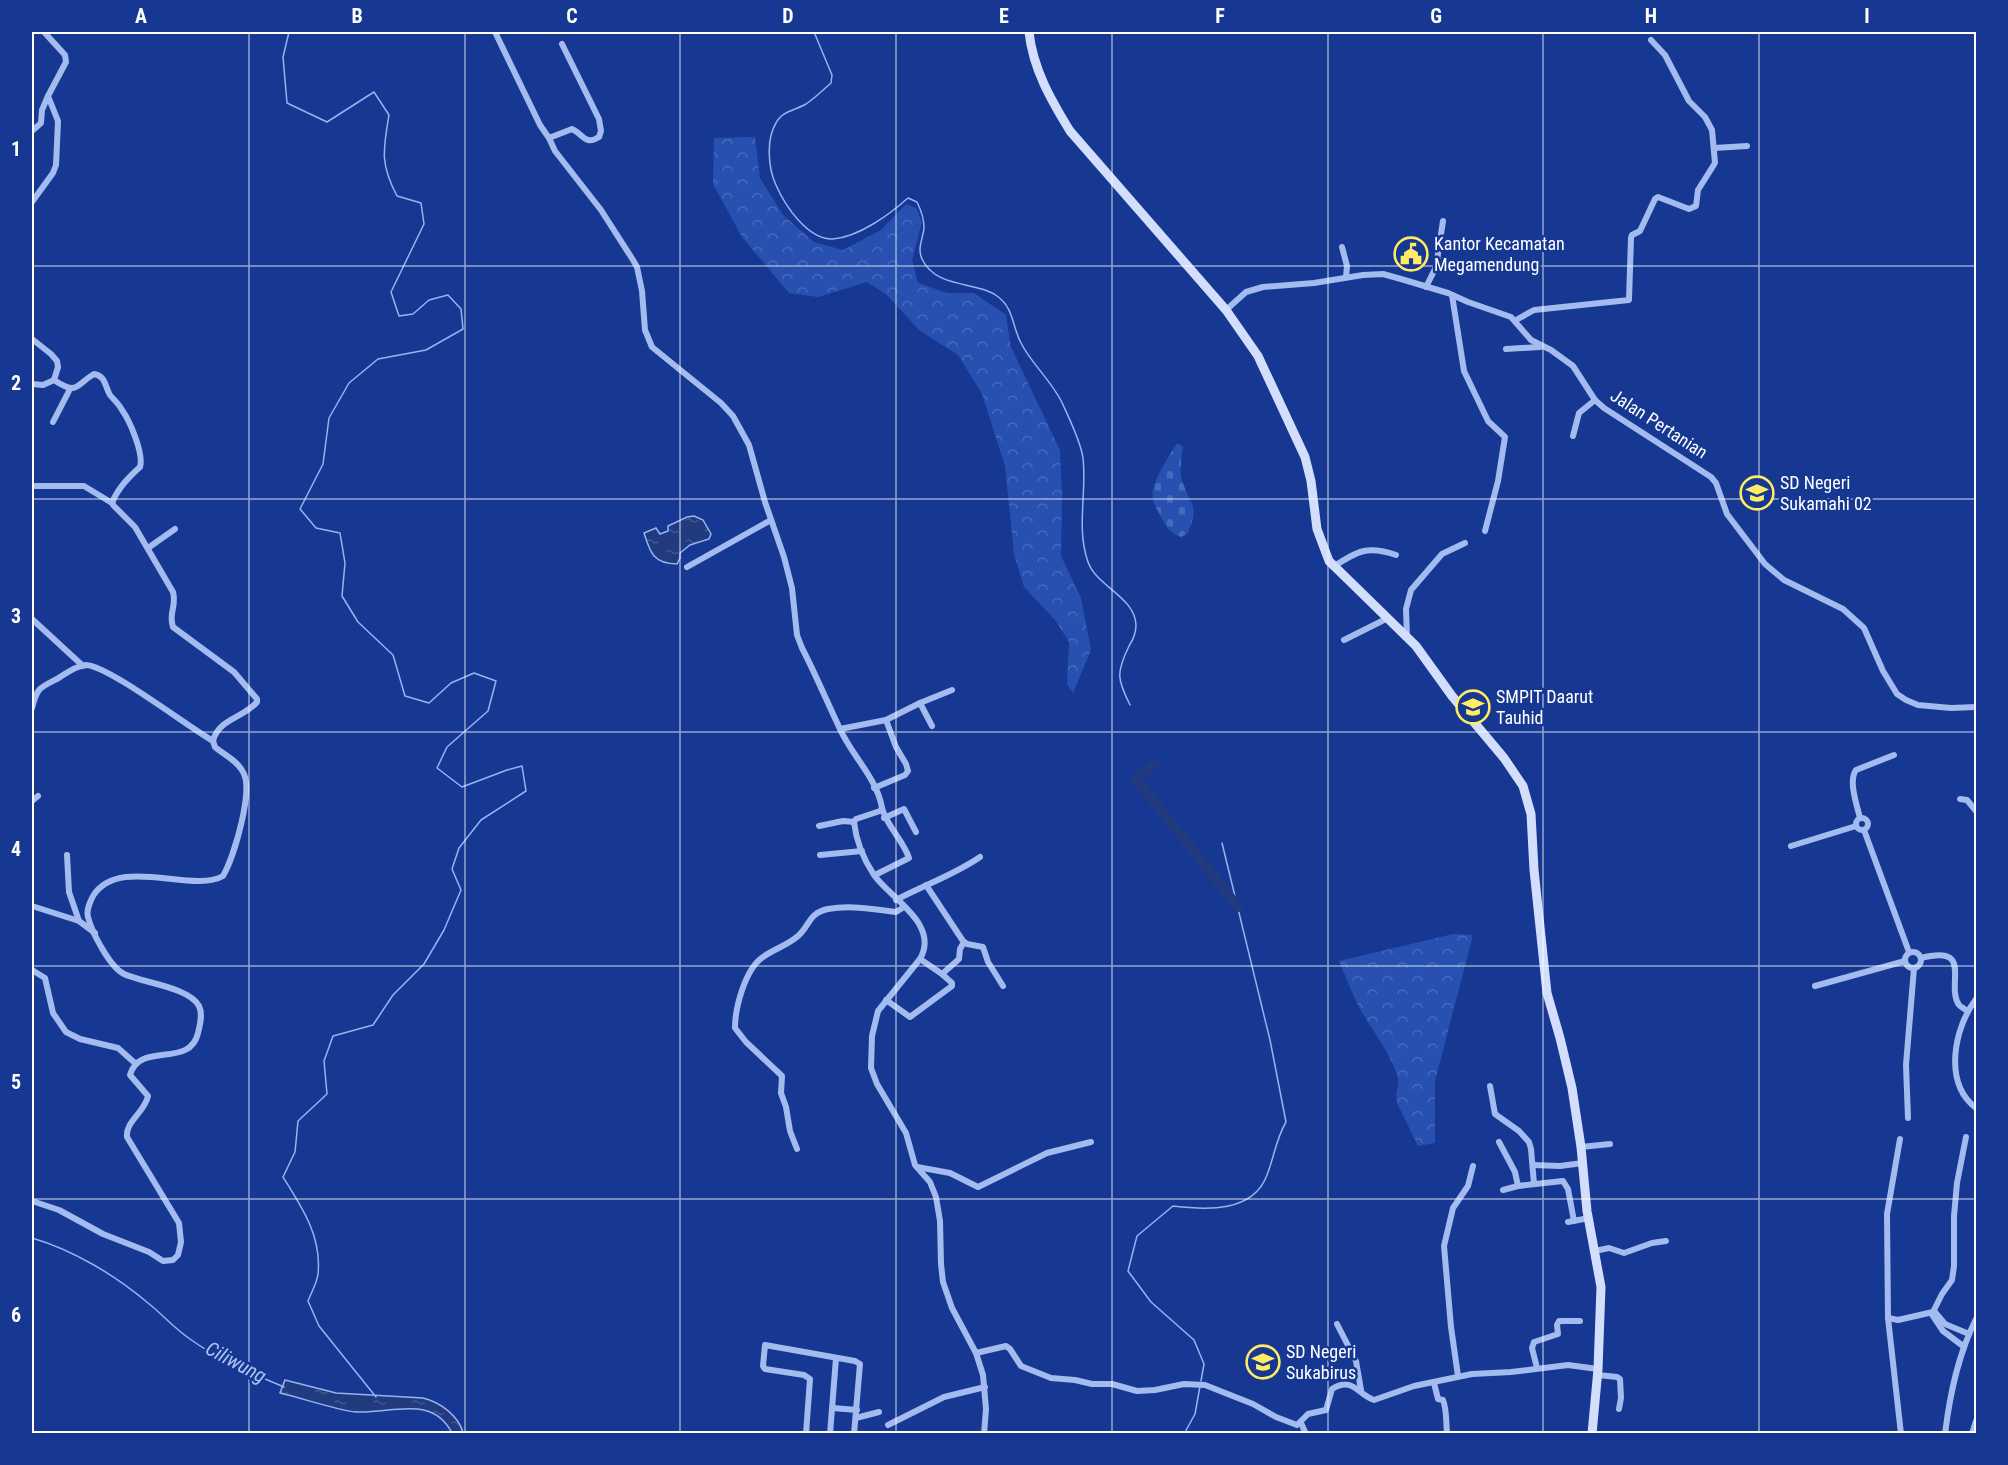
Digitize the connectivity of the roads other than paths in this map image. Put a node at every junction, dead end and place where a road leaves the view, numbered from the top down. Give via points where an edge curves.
1 (44, 32) edge
2 (495, 32) edge
3 (1029, 32) edge
4 (1651, 40) dead end
5 (562, 44) dead end
6 (48, 96) junction
7 (32, 131) edge
8 (549, 138) junction
9 (1747, 146) dead end
10 (1714, 148) junction
11 (32, 202) edge
12 (1443, 220) dead end
13 (1342, 247) dead end
14 (1346, 277) junction
15 (1426, 286) junction
16 (1452, 295) junction
17 (1226, 310) junction
18 (1516, 321) junction
19 (32, 339) edge
20 (1544, 347) junction
21 (1506, 349) dead end
22 (54, 380) junction
23 (32, 384) edge
24 (70, 389) junction
25 (1595, 400) junction
26 (53, 422) dead end
27 (1573, 436) dead end
28 (32, 486) edge
29 (112, 503) junction
30 (771, 520) junction
31 (174, 529) dead end
32 (1485, 531) dead end
33 (1465, 543) dead end
34 (148, 548) junction
35 (1396, 555) dead end
36 (687, 567) dead end
37 (1333, 567) junction
38 (1388, 618) junction
39 (32, 619) edge
40 (1407, 636) junction
41 (1344, 640) dead end
42 (83, 666) junction
43 (952, 690) dead end
44 (920, 703) junction
45 (1977, 707) edge
46 (32, 708) edge
47 (886, 720) junction
48 (932, 726) dead end
49 (840, 729) junction
50 (213, 741) junction
51 (1894, 755) dead end
52 (874, 788) junction
53 (38, 796) dead end
54 (1960, 799) dead end
55 (32, 801) edge
56 (882, 808) junction
57 (1977, 811) edge
58 (884, 818) junction
59 (1860, 818) junction
60 (854, 822) junction
61 (819, 826) dead end
62 (1856, 826) junction
63 (1864, 830) junction
64 (916, 832) dead end
65 (1791, 846) dead end
66 (862, 851) junction
67 (68, 855) dead end
68 (820, 855) dead end
69 (980, 857) dead end
70 (874, 875) junction
71 (926, 885) junction
72 (896, 900) junction
73 (32, 906) edge
74 (904, 907) junction
75 (78, 921) junction
76 (95, 933) junction
77 (964, 942) junction
78 (1909, 952) junction
79 (1921, 958) junction
80 (920, 959) junction
81 (1905, 961) junction
82 (1914, 968) junction
83 (32, 970) edge
84 (942, 974) junction
85 (1004, 986) dead end
86 (1815, 986) dead end
87 (1977, 999) edge
88 (886, 1000) junction
89 (1967, 1011) junction
90 (136, 1064) junction
91 (1490, 1086) dead end
92 (1977, 1108) edge
93 (1908, 1118) dead end
94 (1966, 1137) dead end
95 (1900, 1138) dead end
96 (1091, 1142) dead end
97 (1499, 1142) dead end
98 (1610, 1144) dead end
99 (1581, 1147) junction
100 (797, 1149) dead end
101 (1582, 1163) junction
102 (1473, 1166) dead end
103 (1533, 1166) junction
104 (917, 1167) junction
105 (1534, 1184) junction
106 (1518, 1186) junction
107 (1503, 1190) dead end
108 (32, 1201) edge
109 (1589, 1218) junction
110 (1666, 1241) dead end
111 (1595, 1251) junction
112 (1933, 1312) junction
113 (1887, 1318) junction
114 (1977, 1319) edge
115 (1580, 1321) dead end
116 (1337, 1324) dead end
117 (1969, 1334) junction
118 (1963, 1346) junction
119 (976, 1353) junction
120 (836, 1358) junction
121 (1537, 1368) junction
122 (1598, 1372) junction
123 (1458, 1376) junction
124 (1434, 1383) junction
125 (985, 1387) junction
126 (1361, 1390) junction
127 (833, 1408) junction
128 (1619, 1409) dead end
129 (856, 1410) junction
130 (879, 1412) dead end
131 (856, 1418) junction
132 (1977, 1421) edge
133 (1301, 1423) junction
134 (888, 1425) dead end
135 (806, 1434) edge
136 (830, 1434) edge
137 (854, 1434) edge
138 (984, 1434) edge
139 (1306, 1434) edge
140 (1447, 1434) edge
141 (1592, 1434) edge
142 (1901, 1434) edge
143 (1945, 1434) edge
144 (1972, 1434) edge

1 - 6 street via 66,59
2 - 8 street
3 - 17 street via 1038,71 1070,131
4 - 10 street via 1665,55 1691,104 1708,122
5 - 8 street via 601,131 592,141 584,140 574,129
6 - 7 street via 40,126
6 - 11 street via 58,121 56,165
8 - 30 street via 637,267 651,347 721,403 739,425 749,445
9 - 10 street
10 - 18 street via 1714,165 1698,190 1696,206 1689,209 1657,198 1640,231 1631,236 1629,300 1533,310
12 - 15 street via 1436,267
13 - 14 street
14 - 15 street, Jalan Pertanian via 1383,274
14 - 17 street, Jalan Pertanian via 1256,289
15 - 16 street, Jalan Pertanian
16 - 18 street, Jalan Pertanian
16 - 32 street via 1464,371 1488,421 1505,436
17 - 37 street via 1258,356 1305,457 1320,543
18 - 20 street, Jalan Pertanian via 1523,333
19 - 22 street via 57,361
20 - 21 street
20 - 25 street, Jalan Pertanian via 1573,366
22 - 23 street
22 - 24 street
24 - 26 street
24 - 29 street via 92,375 101,376 136,440 141,465
25 - 27 street via 1577,416
25 - 45 street, Jalan Pertanian via 1711,477 1727,514 1767,567 1843,609 1864,628 1889,683 1901,698 1925,706
28 - 29 street via 84,486
29 - 34 street
30 - 36 street
30 - 49 street via 792,588 799,642
31 - 34 street
33 - 40 street via 1442,554 1412,590 1406,609
34 - 50 street via 176,601 171,617 173,627 234,672 257,699 252,707 220,727
35 - 37 street via 1369,549
37 - 38 street
38 - 40 street
38 - 41 street
39 - 42 street
40 - 99 street via 1523,786 1531,814 1547,993 1568,1071
42 - 46 street via 39,688
42 - 50 street via 112,676
43 - 44 street
44 - 47 street
44 - 48 street
47 - 49 street
47 - 52 street via 908,771
49 - 52 street
50 - 76 street via 238,764 248,783 244,812 225,874 211,880 143,876 111,881 97,892 88,909
51 - 59 street via 1853,772
52 - 56 street
53 - 55 street
54 - 57 street via 1967,800
56 - 58 street
56 - 60 street
58 - 64 street via 904,809
58 - 70 street via 909,858
59 - 62 street
59 - 63 street via 1868,822
60 - 61 street
60 - 66 street
62 - 63 street
62 - 65 street
63 - 78 street
66 - 68 street
66 - 70 street
67 - 75 street via 69,892
69 - 71 street
70 - 72 street
71 - 72 street
71 - 77 street
72 - 74 street
73 - 75 street
74 - 80 street via 922,929 924,950
74 - 100 street via 896,912 871,908 820,912 797,937 757,962 746,983 737,1007 735,1028 782,1076 782,1093
75 - 76 street
76 - 90 street via 118,970 182,993 200,1009 192,1046
77 - 84 street via 959,959
77 - 85 street via 982,946
78 - 79 street via 1918,953
78 - 81 street
79 - 82 street
79 - 89 street via 1936,955 1952,961 1959,1004
80 - 84 street
80 - 88 street
81 - 82 street
81 - 86 street
82 - 93 street via 1906,1065
83 - 90 street via 45,978 52,1013 66,1032 118,1048
84 - 88 street via 952,986 912,1016 905,1016
87 - 89 street
88 - 104 street via 875,1019 871,1068 906,1133
89 - 92 street via 1960,1030 1957,1082 1961,1093
90 - 108 street via 130,1075 145,1090 147,1099 126,1134 177,1218 181,1242 176,1258 160,1260 59,1210
91 - 103 street via 1494,1111 1527,1139
94 - 112 street via 1957,1183 1952,1280
95 - 113 street via 1887,1214
96 - 104 street via 1047,1153 978,1186 950,1173
97 - 106 street
98 - 99 street
99 - 101 street
101 - 103 street
101 - 109 street
102 - 123 street via 1468,1186 1453,1208 1444,1246
103 - 105 street
104 - 119 street via 930,1182 939,1207 941,1273 946,1291
105 - 106 street
105 - 109 street via 1565,1182 1571,1221
106 - 107 street
109 - 111 street
110 - 111 street via 1624,1253 1610,1248
111 - 122 street via 1601,1294
112 - 113 street via 1898,1320
112 - 117 street via 1945,1324
112 - 118 street via 1946,1334
113 - 142 street
114 - 117 street
115 - 121 street via 1559,1321 1558,1335 1534,1342
116 - 126 street via 1356,1361
117 - 118 street
118 - 143 street via 1949,1397
119 - 125 street
119 - 133 street via 1006,1346 1021,1366 1051,1378 1112,1384 1132,1390 1205,1385 1292,1424
120 - 127 street
120 - 129 street via 861,1366
120 - 135 street via 764,1347 765,1369 810,1379
121 - 122 street via 1568,1365
121 - 123 street
122 - 128 street via 1620,1379
122 - 141 street
123 - 124 street
124 - 126 street via 1374,1400
124 - 140 street via 1438,1399 1446,1407
125 - 134 street via 944,1397
125 - 138 street
126 - 133 street via 1348,1385 1334,1387 1327,1409 1308,1414
127 - 129 street
127 - 136 street
129 - 131 street
130 - 131 street
131 - 137 street
132 - 144 street
133 - 139 street

